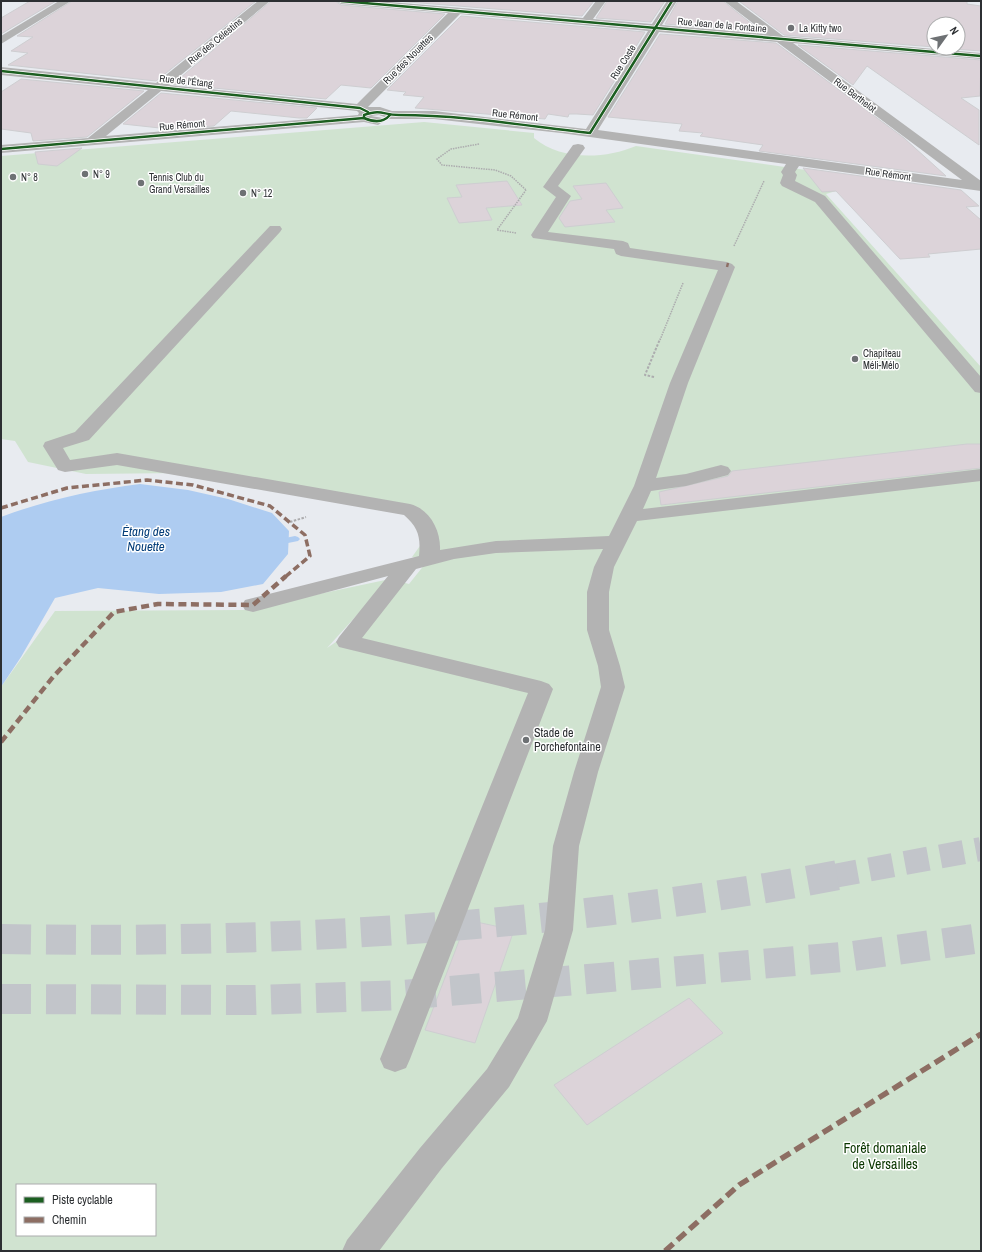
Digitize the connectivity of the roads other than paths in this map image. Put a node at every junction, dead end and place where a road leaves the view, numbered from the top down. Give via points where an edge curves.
1 (66, 1) edge
2 (265, 1) edge
3 (341, 1) edge
4 (601, 1) edge
5 (672, 1) edge
6 (729, 1) edge
7 (457, 11) junction
8 (586, 22) junction
9 (655, 28) junction
10 (780, 39) junction
11 (1, 41) edge
12 (981, 56) edge
13 (1, 71) edge
14 (159, 87) junction
15 (364, 113) junction
16 (590, 133) junction
17 (613, 135) junction
18 (91, 142) junction
19 (576, 143) junction
20 (1, 149) edge
21 (795, 161) junction
22 (981, 187) edge
23 (275, 229) dead end
24 (981, 388) edge
25 (721, 471) dead end
26 (981, 475) edge
27 (644, 486) junction
28 (630, 516) junction
29 (617, 542) junction
30 (419, 561) junction
31 (253, 605) dead end
32 (395, 1059) dead end
33 (359, 1251) edge

1 - 11 street
2 - 14 street, Rue des Célestins
3 - 7 street, Rue Jean de la Fontaine
4 - 8 street
5 - 9 street, Rue Coste
6 - 10 street, Rue Berthelot
7 - 8 street, Rue Jean de la Fontaine
7 - 15 street, Rue des Nouettes
8 - 9 street, Rue Jean de la Fontaine
9 - 10 street, Rue Jean de la Fontaine
9 - 16 street, Rue Coste
10 - 12 street, Rue Jean de la Fontaine
10 - 22 street, Rue Berthelot
13 - 14 street, Rue de l'Étang
14 - 15 street, Rue de l'Étang
14 - 18 street, Rue des Célestins
15 - 18 street, Rue Rémont
15 - 19 street, Rue Rémont via 370,120 387,119 390,115 434,115
16 - 17 street, Rue Rémont
16 - 19 street, Rue Rémont
17 - 19 street via 608,143
17 - 21 street, Rue Rémont
18 - 20 street, Rue Rémont
19 - 27 street via 550,187 564,196 538,235 623,246 621,252 727,267 679,383
21 - 22 street, Rue Rémont
21 - 24 street via 788,172 790,175 787,183 820,198
23 - 30 street via 82,436 52,446 65,466 118,459 410,510 424,522 431,539
25 - 27 street via 686,480
26 - 28 street
27 - 28 street
28 - 29 street
29 - 30 street via 496,547
29 - 33 street via 604,567 598,592 598,630 613,687 566,846 559,930 532,1021 498,1078 431,1158
30 - 31 street
30 - 32 street via 347,642 541,689

